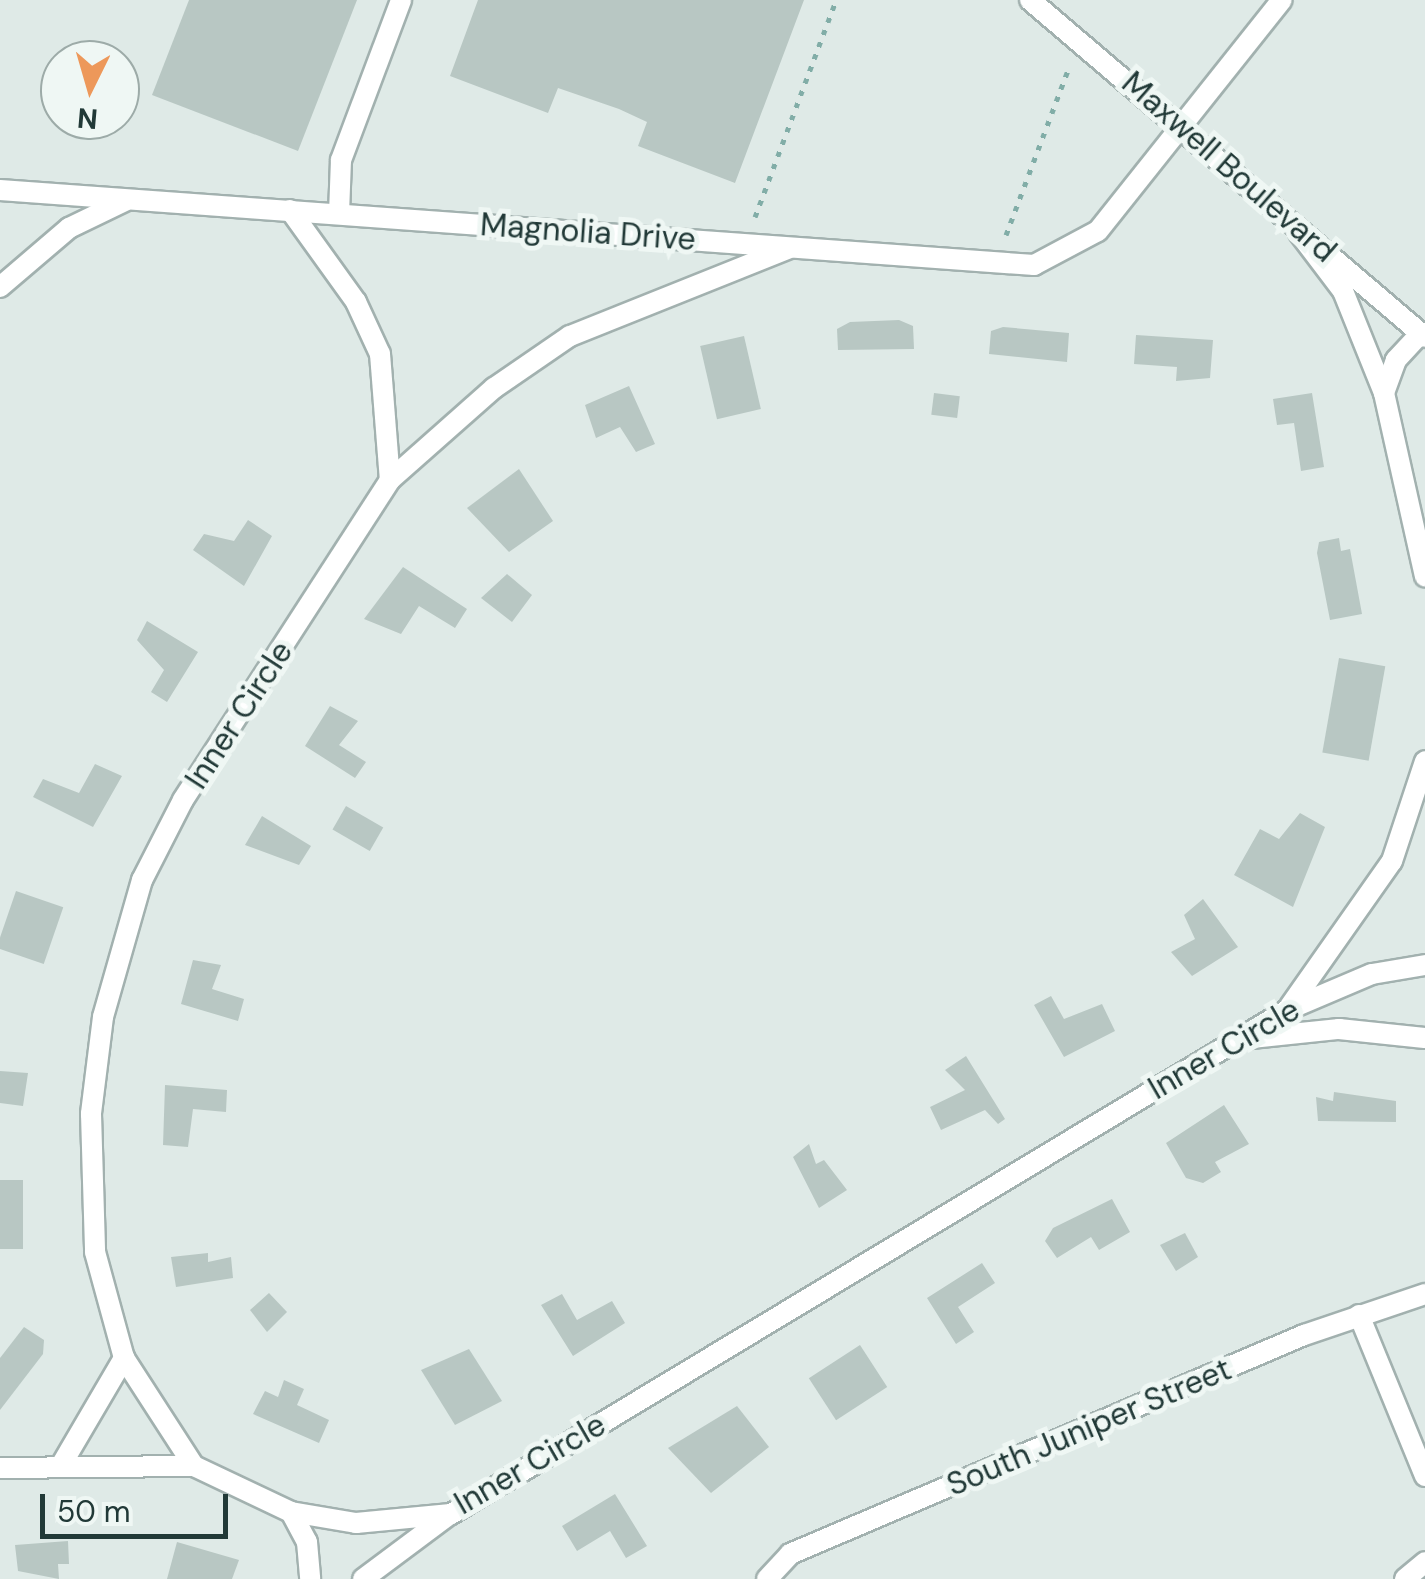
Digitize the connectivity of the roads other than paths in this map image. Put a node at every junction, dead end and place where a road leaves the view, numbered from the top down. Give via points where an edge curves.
1 (401, 0) edge
2 (1030, 0) edge
3 (1282, 0) edge
4 (1179, 124) junction
5 (0, 190) edge
6 (130, 198) junction
7 (290, 210) junction
8 (339, 214) junction
9 (1290, 219) junction
10 (794, 246) junction
11 (0, 286) edge
12 (1423, 335) edge
13 (1384, 394) junction
14 (390, 480) junction
15 (1425, 576) edge
16 (1425, 760) edge
17 (1425, 966) edge
18 (1287, 1010) junction
19 (1425, 1038) edge
20 (1235, 1040) junction
21 (1425, 1294) edge
22 (1359, 1315) junction
23 (124, 1358) junction
24 (63, 1462) junction
25 (194, 1466) junction
26 (0, 1468) edge
27 (1425, 1476) edge
28 (291, 1512) junction
29 (450, 1514) junction
30 (1425, 1562) edge
31 (310, 1579) edge
32 (363, 1579) edge
33 (768, 1579) edge
34 (1405, 1579) edge

1 - 8 street via 341,160
2 - 4 street, Maxwell Boulevard
3 - 4 street, Magnolia Drive
4 - 9 street, Maxwell Boulevard
4 - 10 street, Magnolia Drive via 1098,232 1034,264
5 - 6 street, Magnolia Drive
6 - 7 street, Magnolia Drive
6 - 11 street via 69,228
7 - 8 street, Magnolia Drive
7 - 14 street via 356,302 380,354
8 - 10 street, Magnolia Drive
9 - 12 street, Maxwell Boulevard
9 - 13 street via 1342,291
10 - 14 street, Inner Circle via 570,336 494,388
12 - 13 street via 1396,360
13 - 15 street
14 - 23 street, Inner Circle via 182,800 118,951 96,1056 90,1168 95,1252
16 - 18 street via 1392,861
17 - 18 street, Inner Circle via 1372,974
18 - 20 street, Inner Circle
19 - 20 street via 1339,1029
20 - 29 street, Inner Circle
21 - 22 street, South Juniper Street
22 - 27 street
22 - 33 street, South Juniper Street via 790,1554
23 - 24 street
23 - 25 street, Inner Circle
24 - 25 street
24 - 26 street
25 - 28 street, Inner Circle
28 - 29 street, Inner Circle via 356,1523
28 - 31 street via 308,1542
29 - 32 street
30 - 34 street

